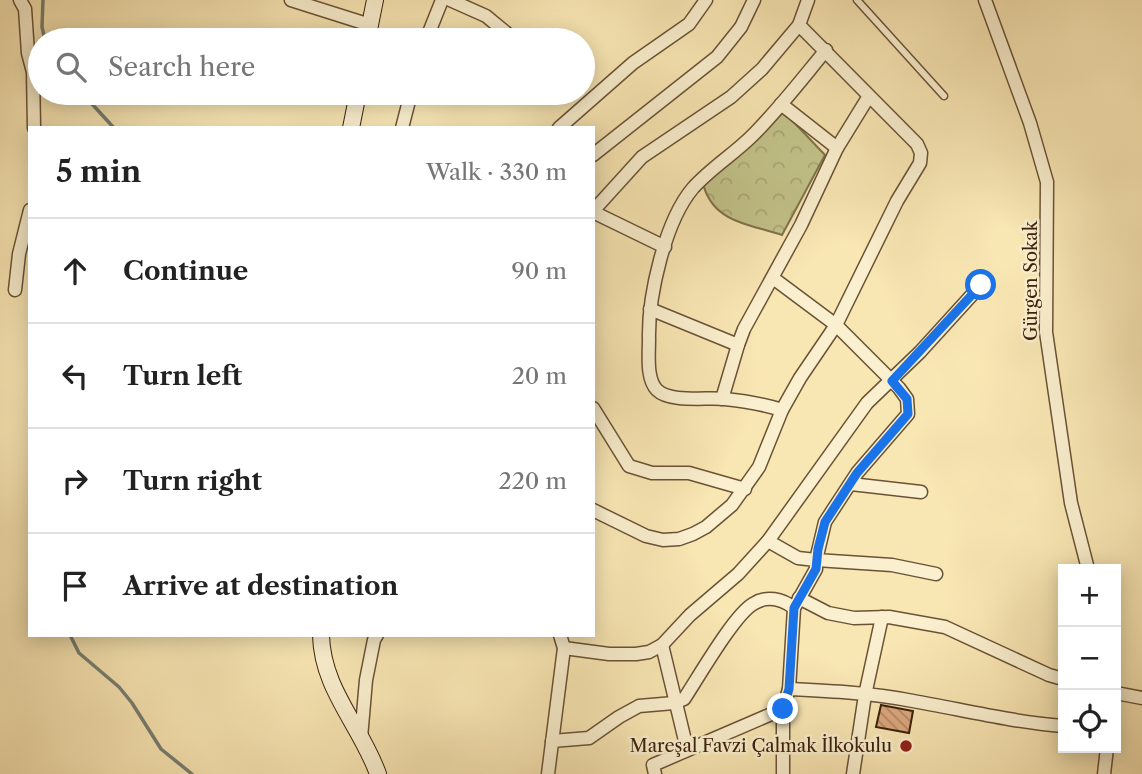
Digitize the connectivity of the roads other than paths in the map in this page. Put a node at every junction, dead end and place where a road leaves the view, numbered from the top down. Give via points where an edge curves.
1 (20, 0) edge
2 (291, 0) edge
3 (375, 0) edge
4 (442, 0) edge
5 (450, 0) edge
6 (706, 0) edge
7 (754, 0) edge
8 (808, 0) edge
9 (857, 0) edge
10 (985, 0) edge
11 (799, 25) junction
12 (357, 28) edge
13 (370, 28) edge
14 (431, 28) edge
15 (500, 28) edge
16 (826, 50) junction
17 (28, 53) edge
18 (869, 96) junction
19 (944, 96) dead end
20 (595, 97) edge
21 (781, 104) junction
22 (34, 105) edge
23 (356, 105) edge
24 (408, 105) edge
25 (586, 105) edge
26 (34, 126) edge
27 (351, 126) edge
28 (403, 126) edge
29 (561, 126) edge
30 (837, 148) junction
31 (595, 153) edge
32 (595, 209) edge
33 (595, 212) edge
34 (28, 218) edge
35 (665, 247) junction
36 (773, 278) junction
37 (981, 285) dead end
38 (15, 290) dead end
39 (650, 309) junction
40 (836, 325) junction
41 (737, 345) junction
42 (892, 381) junction
43 (722, 398) junction
44 (782, 410) junction
45 (595, 411) edge
46 (851, 484) junction
47 (745, 489) junction
48 (921, 492) dead end
49 (595, 511) edge
50 (768, 541) junction
51 (816, 560) junction
52 (1087, 564) edge
53 (936, 574) dead end
54 (797, 603) junction
55 (882, 617) junction
56 (321, 637) edge
57 (376, 637) edge
58 (562, 642) edge
59 (662, 645) junction
60 (1058, 678) edge
61 (789, 689) junction
62 (865, 695) junction
63 (1121, 695) edge
64 (1142, 698) edge
65 (674, 703) junction
66 (783, 709) junction
67 (1058, 726) edge
68 (361, 738) junction
69 (552, 741) junction
70 (687, 749) junction
71 (1106, 753) edge
72 (378, 774) edge
73 (548, 774) edge
74 (655, 774) edge
75 (783, 774) edge
76 (853, 774) edge
77 (1104, 774) edge

1 - 17 street via 25,9
2 - 12 street
3 - 13 main road
4 - 14 street
5 - 15 street
6 - 20 street via 689,24
7 - 31 street via 741,27 717,57
8 - 11 street
9 - 19 lane
10 - 52 street, Gürgen Sokak via 1047,182 1046,332 1071,503
11 - 16 street
11 - 32 street via 731,97 642,157
16 - 18 street
16 - 21 street
18 - 30 street
18 - 40 street via 917,144 920,163
21 - 30 street
21 - 35 street via 692,190 673,220
22 - 26 street
23 - 27 main road
24 - 28 street
25 - 29 street
30 - 36 street
33 - 35 street
34 - 38 street
35 - 39 street
36 - 40 street
36 - 41 street
37 - 42 street
39 - 41 street
39 - 43 street via 650,373 657,391 676,398
40 - 42 street
40 - 44 street
41 - 43 street
42 - 46 street via 907,399 908,414
42 - 50 street via 867,403
43 - 44 street
44 - 47 street
45 - 47 street via 628,466 652,473 690,473
46 - 48 street
46 - 51 street via 825,522
47 - 49 street via 706,527 679,539 646,536
50 - 51 street via 798,558
50 - 59 street
51 - 53 street via 892,565
51 - 54 street via 816,569
54 - 55 street via 855,618
54 - 61 street
54 - 65 street via 782,599 751,605 684,699
55 - 60 street via 945,627
55 - 62 street
56 - 68 main road via 330,682
57 - 68 street
58 - 59 street via 609,654 649,652
58 - 69 street
59 - 65 street
61 - 62 street
61 - 66 street
62 - 67 street
62 - 76 street
63 - 64 street
65 - 69 street via 639,706 589,738
65 - 70 street
66 - 70 street
66 - 75 street
68 - 72 main road
69 - 73 street
70 - 74 street via 653,765
71 - 77 street

